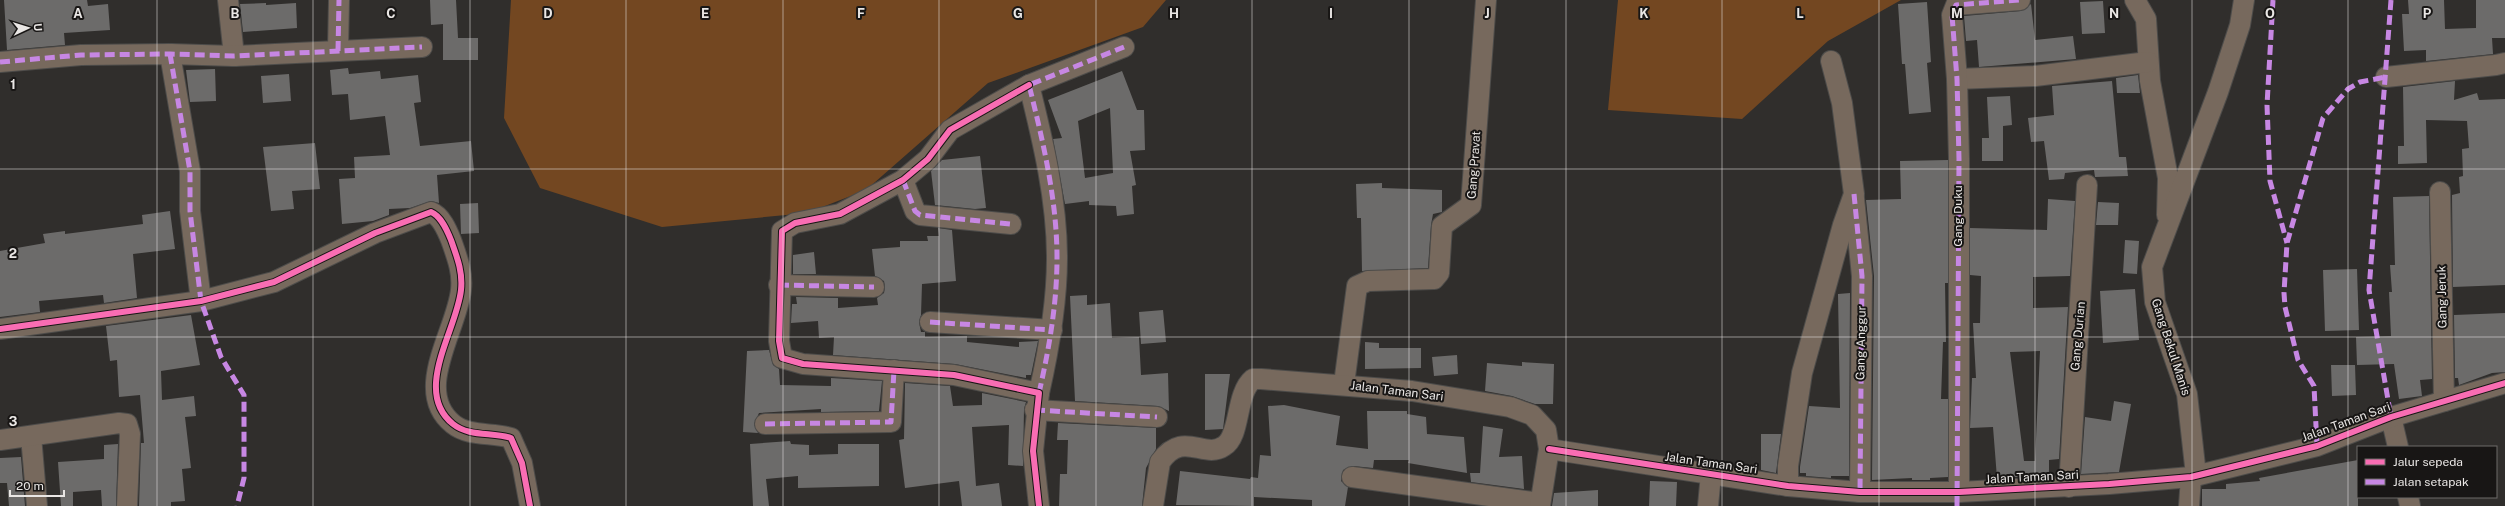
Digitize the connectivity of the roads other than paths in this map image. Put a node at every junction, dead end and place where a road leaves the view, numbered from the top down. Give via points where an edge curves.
1 (228, 0) edge
2 (339, 0) edge
3 (1486, 0) edge
4 (2020, 0) edge
5 (2135, 0) edge
6 (2244, 0) edge
7 (422, 47) dead end
8 (1124, 47) dead end
9 (338, 51) junction
10 (170, 54) junction
11 (234, 56) junction
12 (1831, 61) dead end
13 (0, 62) edge
14 (2148, 62) junction
15 (2505, 62) edge
16 (2386, 77) dead end
17 (1957, 79) junction
18 (1029, 85) junction
19 (903, 180) junction
20 (2087, 185) dead end
21 (2440, 192) dead end
22 (1854, 194) junction
23 (1011, 224) dead end
24 (2167, 227) junction
25 (779, 285) junction
26 (874, 287) dead end
27 (201, 301) junction
28 (930, 322) dead end
29 (0, 329) edge
30 (1052, 330) junction
31 (894, 370) junction
32 (2505, 383) edge
33 (1344, 384) junction
34 (2444, 401) junction
35 (1037, 402) junction
36 (1157, 417) dead end
37 (2391, 418) junction
38 (765, 424) dead end
39 (31, 436) junction
40 (0, 440) edge
41 (2398, 446) edge
42 (1549, 449) junction
43 (1711, 474) junction
44 (2194, 476) junction
45 (1352, 477) dead end
46 (1788, 486) junction
47 (2069, 487) junction
48 (1860, 492) junction
49 (1959, 492) junction
50 (1540, 505) edge
51 (37, 506) edge
52 (128, 506) edge
53 (530, 506) edge
54 (1039, 506) edge
55 (1153, 506) edge
56 (1708, 506) edge
57 (2189, 506) edge

1 - 11 street
2 - 9 street
3 - 33 street, Gang Pravat via 1471,205 1442,226 1439,273 1434,279 1368,281 1357,286
4 - 17 street, Gang Duku via 1966,4 1953,8 1952,31
5 - 14 street via 2146,19
6 - 24 street via 2233,48
7 - 9 street
8 - 18 street
9 - 11 street
10 - 11 street
10 - 13 street via 81,55
10 - 27 street via 190,171 190,212
12 - 22 street, Gang Anggur via 1842,103
14 - 17 street via 2035,76
14 - 24 street via 2168,178
15 - 16 street via 2496,66
17 - 49 street, Gang Duku
18 - 19 street via 950,130 928,159
18 - 30 street via 1043,141 1055,221 1057,258
19 - 23 street via 915,211 920,215
19 - 25 street via 840,214 795,223 782,231
20 - 47 street, Gang Durian
21 - 34 street, Gang Jeruk
22 - 46 street via 1802,373 1788,466
22 - 48 street, Gang Anggur via 1862,276
24 - 44 street, Gang Bekul Manis via 2152,267 2155,302 2187,394
25 - 26 street
25 - 31 street via 780,355 785,360 803,364
27 - 29 street
27 - 53 street via 274,282 375,233 407,219 433,212 449,233 460,265 461,291 439,364 436,388 439,408 454,425 474,433 495,433 511,438 522,463
28 - 30 street
30 - 35 street
31 - 35 street via 954,376
31 - 38 street via 891,422
32 - 34 street, Jalan Taman Sari
33 - 42 street, Jalan Taman Sari via 1412,391 1510,407 1540,422 1546,430
33 - 55 street, Jalan Taman Sari via 1252,379 1243,391 1237,419 1224,447 1218,449 1184,446 1170,450 1160,462
34 - 37 street, Jalan Taman Sari
35 - 36 street
35 - 54 street via 1033,451
37 - 41 street
37 - 44 street, Jalan Taman Sari via 2316,446
39 - 40 street
39 - 51 street
39 - 52 street via 127,424 130,434
42 - 43 street, Jalan Taman Sari
42 - 50 street
43 - 46 street, Jalan Taman Sari
43 - 56 street
44 - 47 street, Jalan Taman Sari
44 - 57 street, Gang Bekul Manis
45 - 50 street
46 - 48 street, Jalan Taman Sari
47 - 49 street, Jalan Taman Sari
48 - 49 street, Jalan Taman Sari

